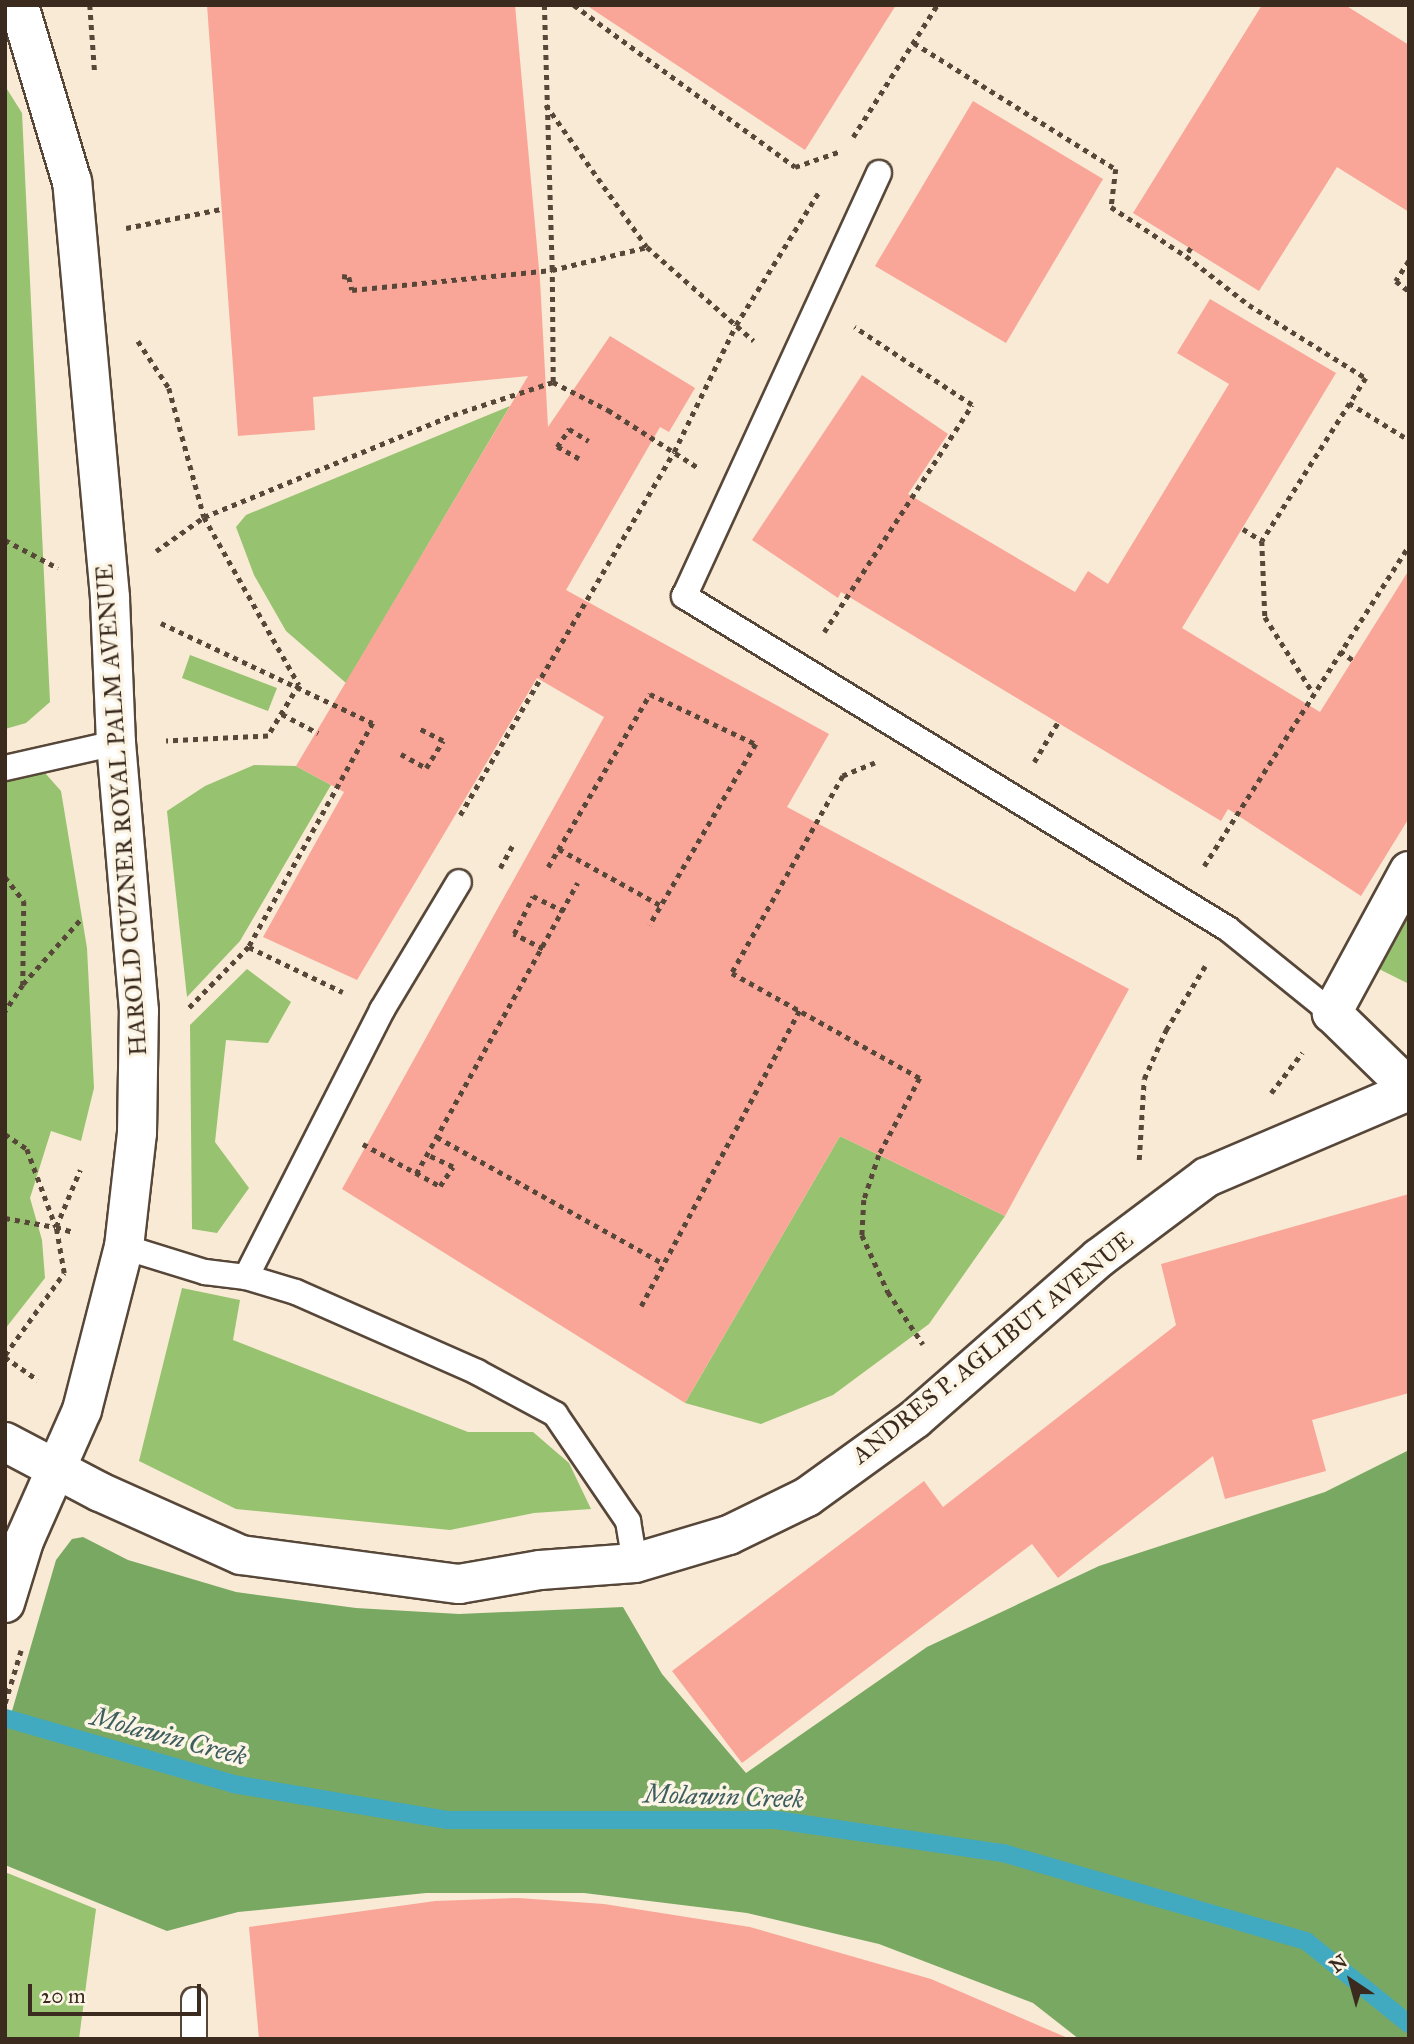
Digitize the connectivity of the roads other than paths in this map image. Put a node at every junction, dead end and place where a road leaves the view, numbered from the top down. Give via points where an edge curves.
1 (19, 5) edge
2 (879, 173) dead end
3 (116, 743) junction
4 (5, 768) edge
5 (1409, 871) edge
6 (459, 882) dead end
7 (1332, 1013) junction
8 (1409, 1089) edge
9 (124, 1247) junction
10 (246, 1277) junction
11 (5, 1442) edge
12 (56, 1470) junction
13 (635, 1563) junction
14 (5, 1603) edge
15 (194, 2000) dead end
16 (194, 2039) edge

1 - 3 street, HAROLD CUZNER ROYAL PALM AVENUE via 72,182 110,597
2 - 7 lane via 684,596 799,671 1228,929
3 - 4 lane
3 - 9 street, HAROLD CUZNER ROYAL PALM AVENUE via 139,1011 137,1133
5 - 7 street
6 - 10 lane via 382,1010
7 - 8 street
8 - 13 street, ANDRES P. AGLIBUT AVENUE via 1206,1177 1099,1258 915,1419 807,1497 729,1535
9 - 10 lane via 205,1272
9 - 12 street, HAROLD CUZNER ROYAL PALM AVENUE via 82,1410
10 - 13 lane via 296,1292 477,1372 555,1414 628,1521
11 - 12 street, ANDRES P. AGLIBUT AVENUE
12 - 13 street, ANDRES P. AGLIBUT AVENUE via 241,1555 459,1584 540,1570
12 - 14 street, HAROLD CUZNER ROYAL PALM AVENUE via 24,1541
15 - 16 lane

